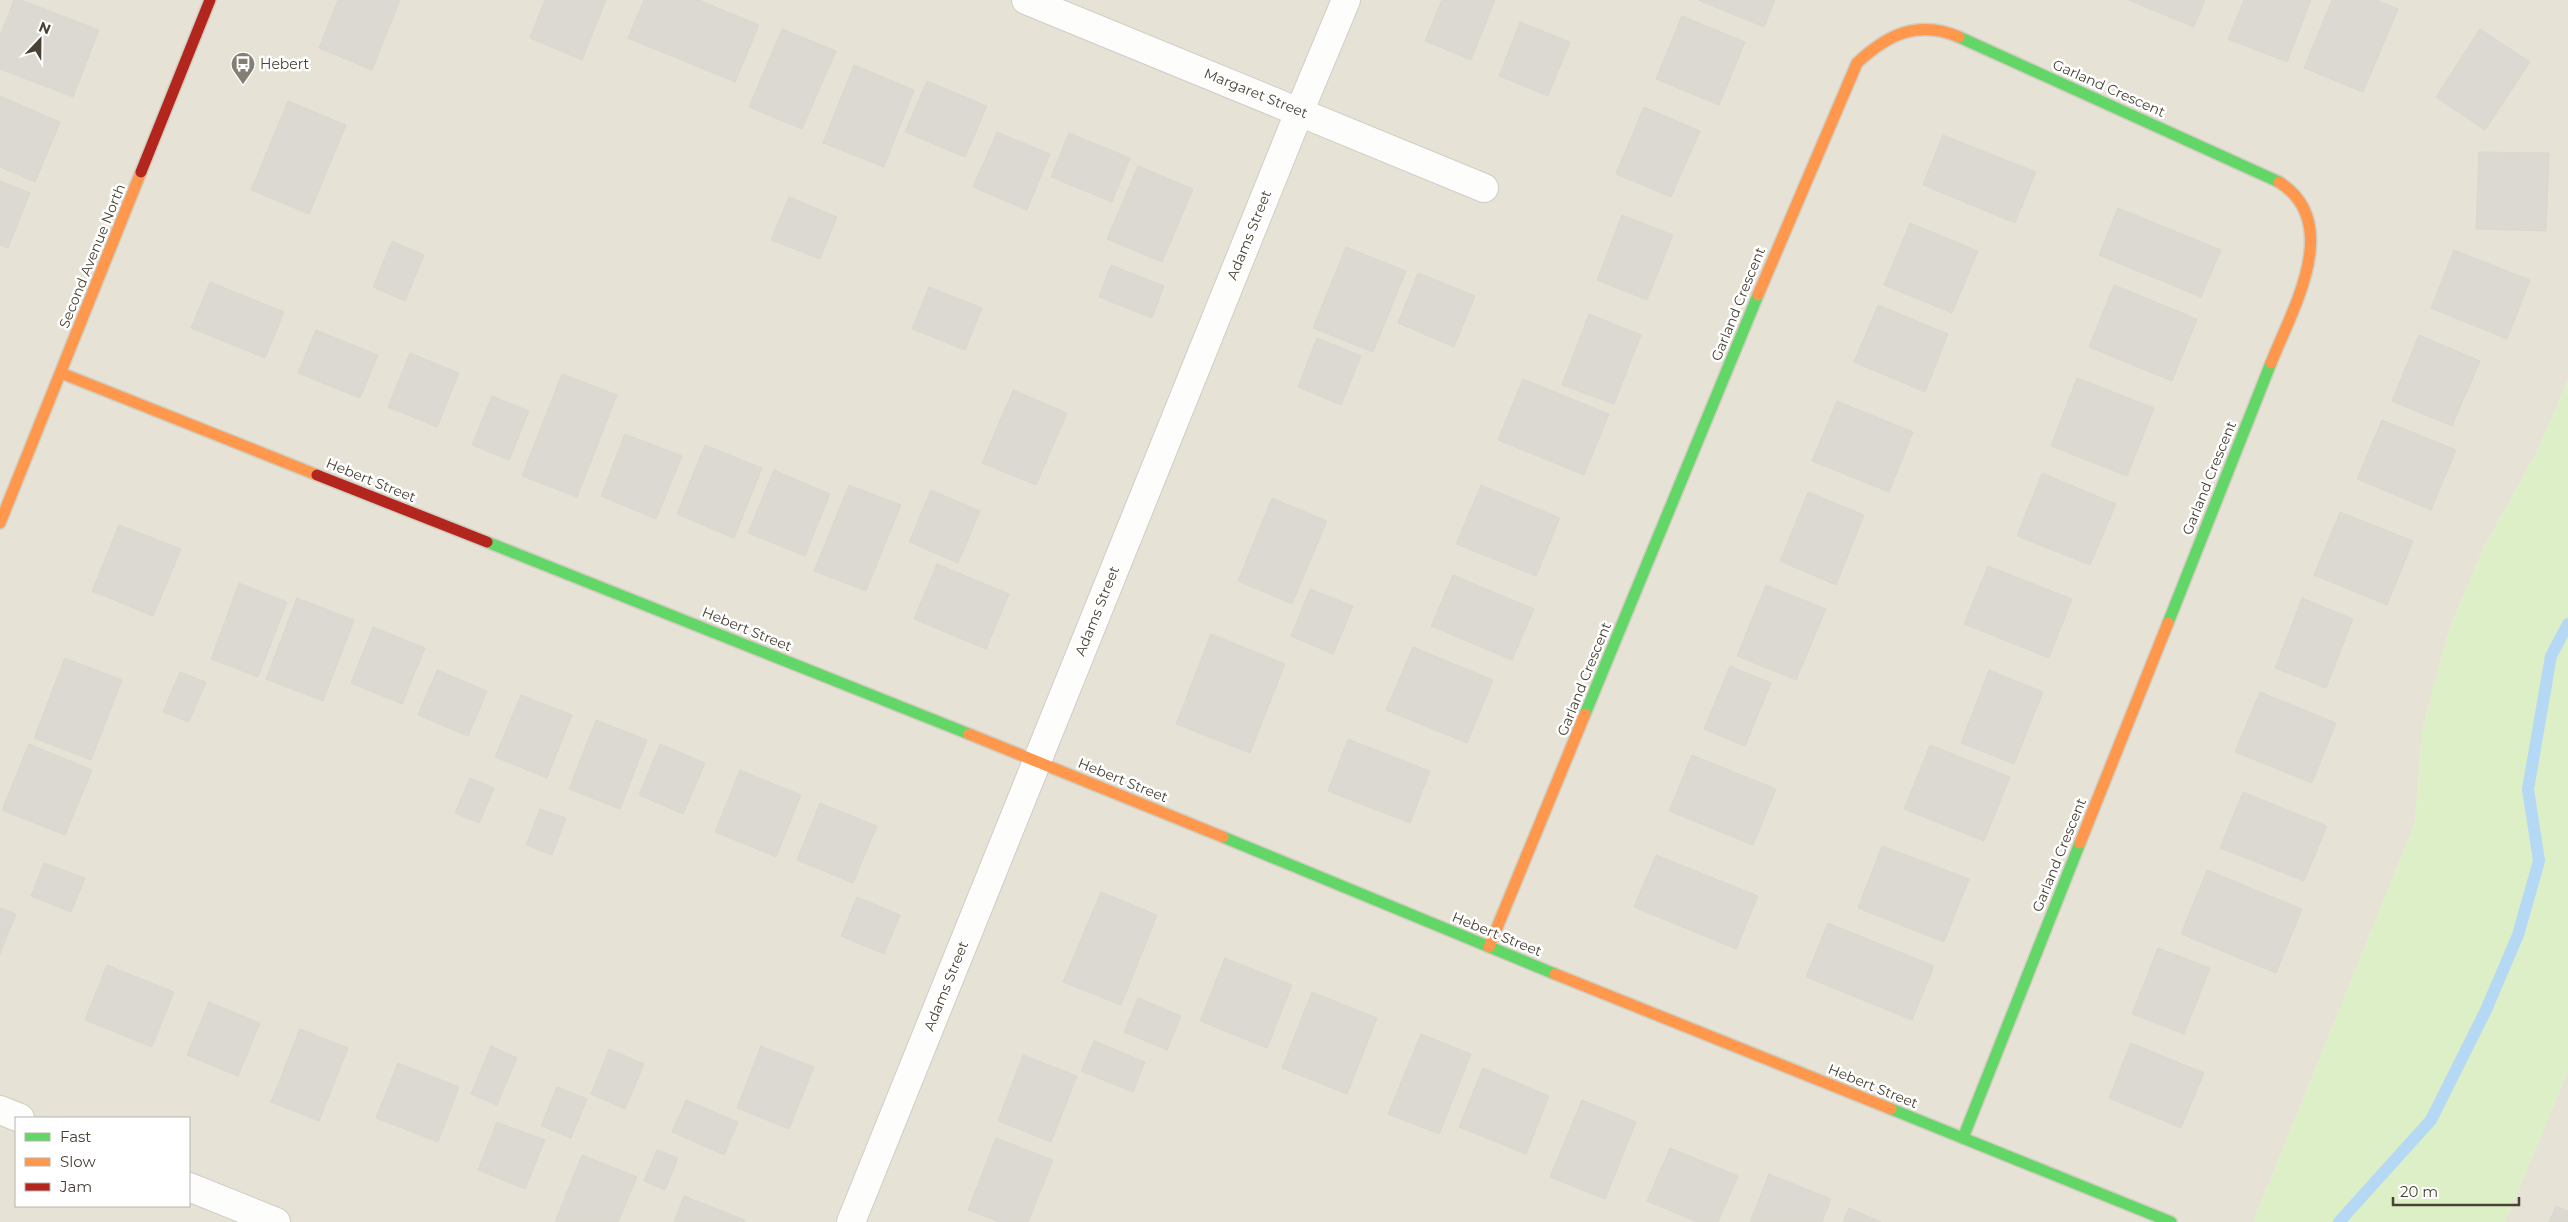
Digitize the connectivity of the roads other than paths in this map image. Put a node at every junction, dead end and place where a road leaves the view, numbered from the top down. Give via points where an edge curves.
1 (210, 0) edge
2 (1026, 0) edge
3 (1346, 0) edge
4 (1300, 110) junction
5 (1484, 188) dead end
6 (61, 372) junction
7 (0, 523) edge
8 (1037, 761) junction
9 (1489, 947) junction
10 (0, 1110) edge
11 (18, 1117) edge
12 (1962, 1138) junction
13 (190, 1187) edge
14 (276, 1222) edge
15 (851, 1222) edge
16 (2171, 1222) edge

1 - 6 street, Second Avenue North
2 - 4 street, Margaret Street
3 - 4 street, Adams Street
4 - 5 street, Margaret Street
4 - 8 street, Adams Street
6 - 7 street, Second Avenue North
6 - 8 street, Hebert Street
8 - 9 street, Hebert Street
8 - 15 street, Adams Street
9 - 12 street, Hebert Street
9 - 12 street, Garland Crescent via 1776,251 1857,63 1879,42 1907,30 1947,32 2270,176 2296,194 2308,216 2312,244 2307,272
10 - 11 street
12 - 16 street, Hebert Street
13 - 14 street

